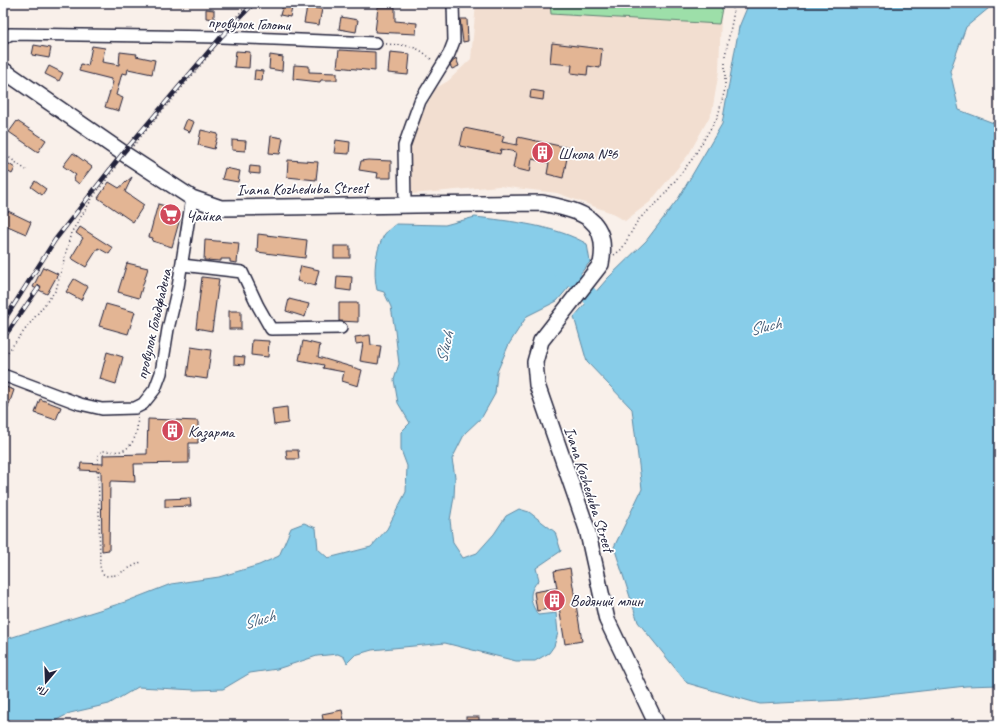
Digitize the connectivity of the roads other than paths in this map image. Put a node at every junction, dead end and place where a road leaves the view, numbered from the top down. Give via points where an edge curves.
1 (454, 3) edge
2 (3, 39) edge
3 (376, 43) road end
4 (3, 70) edge
5 (192, 198) junction
6 (405, 204) junction
7 (182, 265) junction
8 (340, 328) dead end
9 (3, 375) edge
10 (657, 725) edge

1 - 6 street via 454,40 420,101 404,146
2 - 3 street, провулок Голоти via 10,34 221,37
4 - 5 main road, Ivana Kozheduba Street
5 - 6 main road, Ivana Kozheduba Street via 221,208
5 - 7 street, провулок Гольдфадена
6 - 10 main road, Ivana Kozheduba Street via 542,204 584,214 601,236 604,250 601,264 541,341 534,362 537,385 587,529 607,620
7 - 8 street via 242,272 271,329
7 - 9 street, провулок Гольдфадена via 161,373 155,389 143,404 135,408 102,409 80,404

